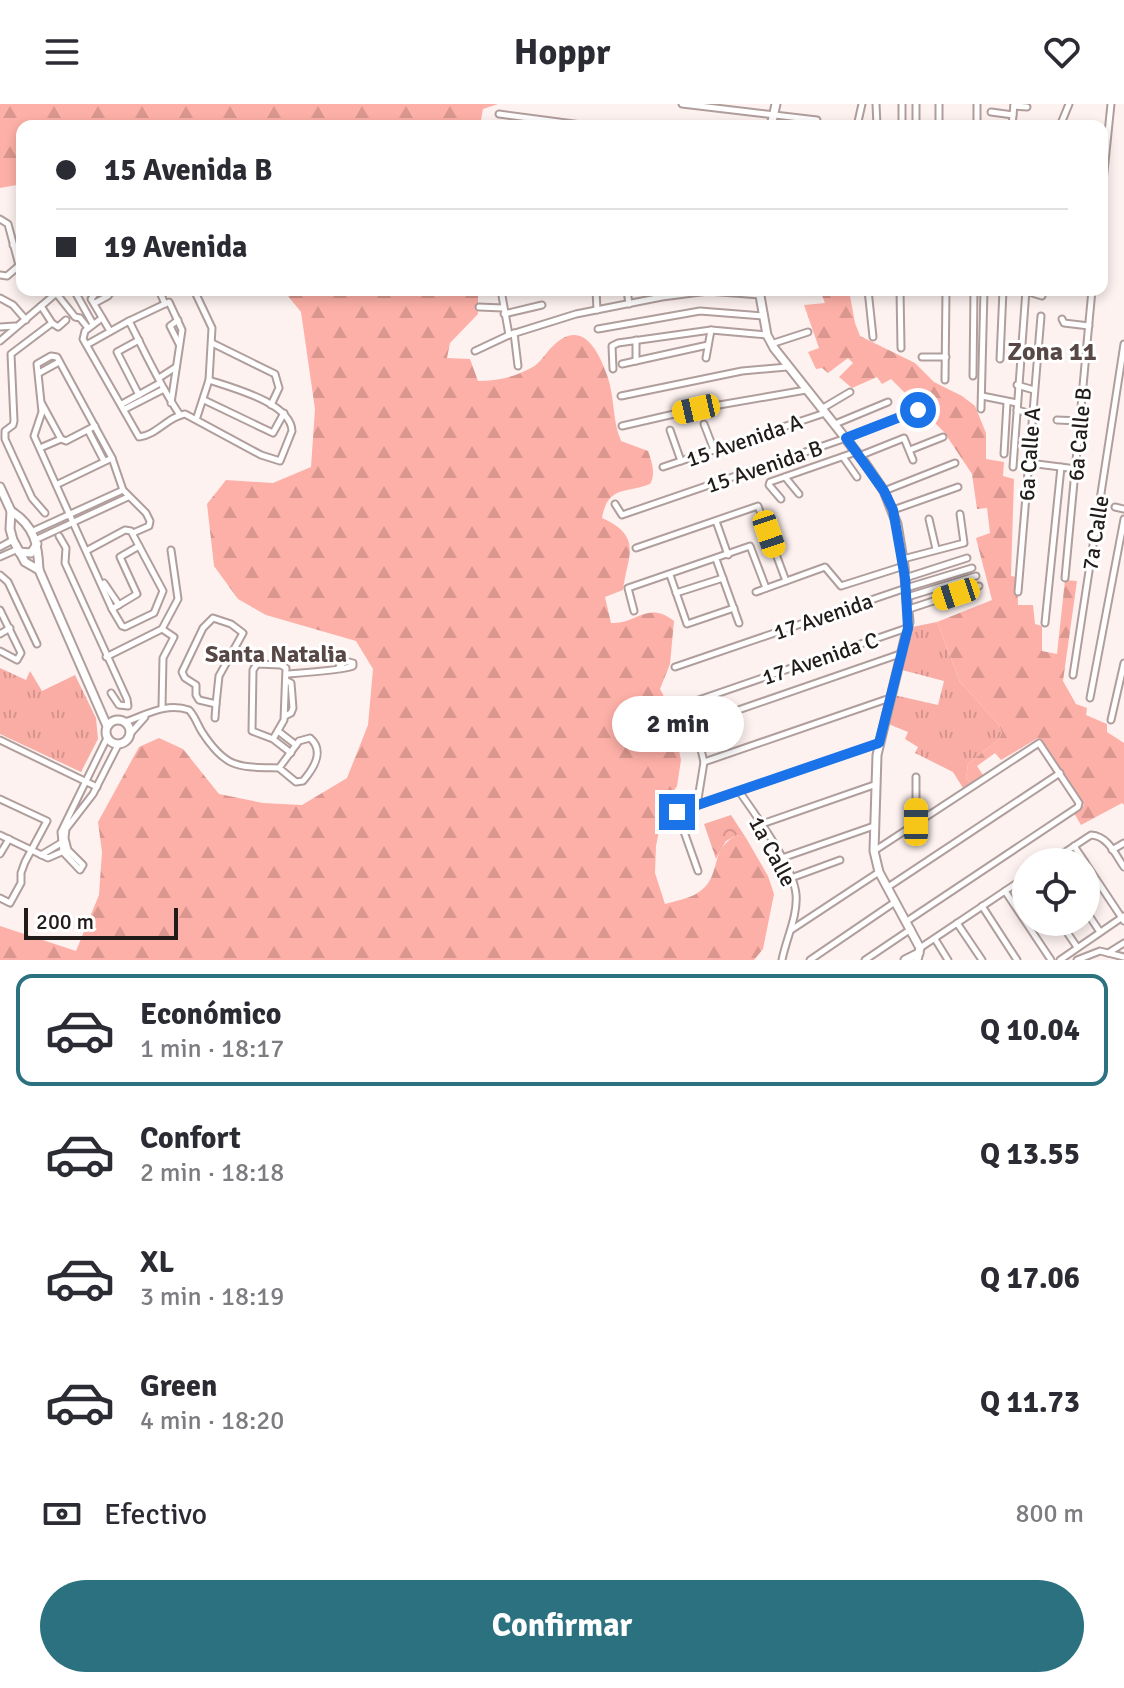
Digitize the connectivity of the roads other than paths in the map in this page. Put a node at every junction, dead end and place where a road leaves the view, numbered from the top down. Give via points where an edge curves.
1 (682, 104) edge
2 (776, 104) edge
3 (862, 104) edge
4 (1111, 104) edge
5 (1014, 105) edge
6 (1027, 107) dead end
7 (991, 112) dead end
8 (499, 114) dead end
9 (1013, 115) junction
10 (773, 116) junction
11 (860, 119) edge
12 (544, 120) edge
13 (772, 120) edge
14 (817, 120) dead end
15 (1013, 120) edge
16 (1108, 129) edge
17 (0, 219) edge
18 (13, 244) junction
19 (16, 247) edge
20 (16, 252) edge
21 (53, 296) edge
22 (61, 296) edge
23 (77, 296) edge
24 (93, 296) edge
25 (108, 296) edge
26 (162, 296) edge
27 (197, 296) edge
28 (502, 296) edge
29 (596, 296) edge
30 (628, 296) edge
31 (655, 296) edge
32 (760, 296) edge
33 (869, 296) edge
34 (900, 296) edge
35 (946, 296) edge
36 (974, 296) edge
37 (984, 296) edge
38 (1003, 296) edge
39 (1026, 296) edge
40 (1092, 296) edge
41 (0, 298) edge
42 (95, 303) junction
43 (165, 304) junction
44 (629, 304) junction
45 (542, 305) dead end
46 (41, 306) junction
47 (479, 307) dead end
48 (597, 310) junction
49 (504, 311) junction
50 (86, 313) junction
51 (763, 316) junction
52 (1041, 316) dead end
53 (80, 318) junction
54 (102, 318) junction
55 (1062, 319) dead end
56 (26, 320) junction
57 (66, 320) dead end
58 (178, 320) junction
59 (129, 321) junction
60 (52, 323) junction
61 (20, 324) junction
62 (93, 324) junction
63 (1089, 326) junction
64 (0, 327) edge
65 (88, 328) junction
66 (598, 329) dead end
67 (711, 330) junction
68 (110, 331) junction
69 (808, 332) dead end
70 (511, 334) junction
71 (767, 335) junction
72 (873, 337) dead end
73 (139, 340) junction
74 (636, 340) junction
75 (0, 341) edge
76 (212, 343) junction
77 (88, 344) junction
78 (771, 344) junction
79 (1124, 344) edge
80 (708, 345) junction
81 (180, 346) junction
82 (901, 348) dead end
83 (475, 351) dead end
84 (922, 357) dead end
85 (946, 357) junction
86 (706, 358) dead end
87 (1000, 359) dead end
88 (636, 361) junction
89 (622, 364) dead end
90 (518, 366) dead end
91 (177, 367) junction
92 (787, 367) junction
93 (613, 369) dead end
94 (973, 376) dead end
95 (209, 380) junction
96 (945, 380) dead end
97 (161, 383) junction
98 (1017, 385) junction
99 (806, 390) junction
100 (1034, 390) junction
101 (850, 392) dead end
102 (139, 395) junction
103 (621, 396) dead end
104 (982, 396) junction
105 (204, 400) junction
106 (888, 402) dead end
107 (42, 403) junction
108 (171, 403) junction
109 (1007, 403) junction
110 (271, 405) junction
111 (123, 407) junction
112 (1017, 407) junction
113 (981, 409) dead end
114 (824, 410) junction
115 (918, 410) dead end
116 (284, 412) junction
117 (1032, 414) junction
118 (180, 415) junction
119 (196, 420) junction
120 (1057, 420) dead end
121 (1080, 421) junction
122 (704, 424) dead end
123 (835, 424) junction
124 (95, 426) junction
125 (622, 426) dead end
126 (88, 430) junction
127 (670, 430) dead end
128 (943, 437) dead end
129 (846, 438) junction
130 (61, 439) junction
131 (40, 448) junction
132 (714, 450) junction
133 (910, 450) junction
134 (858, 454) junction
135 (1004, 454) dead end
136 (843, 457) junction
137 (112, 458) junction
138 (913, 460) dead end
139 (681, 461) junction
140 (104, 462) junction
141 (955, 463) dead end
142 (1029, 463) junction
143 (663, 467) dead end
144 (1013, 467) dead end
145 (1061, 467) junction
146 (1076, 469) junction
147 (785, 477) junction
148 (857, 477) dead end
149 (58, 484) junction
150 (0, 487) edge
151 (958, 487) dead end
152 (123, 490) junction
153 (884, 491) junction
154 (799, 494) dead end
155 (128, 497) junction
156 (781, 499) dead end
157 (615, 504) dead end
158 (1115, 507) dead end
159 (1124, 509) edge
160 (893, 510) junction
161 (11, 511) junction
162 (45, 513) dead end
163 (70, 514) junction
164 (960, 514) dead end
165 (929, 519) dead end
166 (1124, 519) edge
167 (716, 521) junction
168 (74, 523) junction
169 (29, 529) junction
170 (133, 533) junction
171 (59, 536) dead end
172 (12, 538) junction
173 (36, 542) junction
174 (139, 546) junction
175 (0, 547) edge
176 (636, 548) dead end
177 (936, 549) junction
178 (171, 550) dead end
179 (18, 551) junction
180 (86, 551) junction
181 (728, 555) junction
182 (0, 557) edge
183 (967, 558) dead end
184 (716, 559) junction
185 (904, 562) junction
186 (93, 567) junction
187 (972, 568) dead end
188 (39, 570) junction
189 (0, 575) edge
190 (670, 575) junction
191 (976, 576) dead end
192 (723, 578) junction
193 (905, 578) junction
194 (1065, 578) dead end
195 (786, 581) junction
196 (979, 586) dead end
197 (766, 588) junction
198 (756, 592) dead end
199 (907, 592) junction
200 (1018, 592) dead end
201 (676, 593) junction
202 (119, 605) junction
203 (734, 608) junction
204 (112, 609) junction
205 (909, 609) junction
206 (0, 610) edge
207 (634, 611) dead end
208 (739, 623) dead end
209 (1045, 623) dead end
210 (10, 628) junction
211 (908, 628) junction
212 (162, 629) junction
213 (0, 634) edge
214 (37, 644) dead end
215 (0, 651) edge
216 (233, 651) junction
217 (901, 654) junction
218 (106, 657) junction
219 (1124, 663) edge
220 (257, 664) junction
221 (339, 667) dead end
222 (675, 667) dead end
223 (1073, 675) dead end
224 (286, 677) junction
225 (111, 693) dead end
226 (890, 698) junction
227 (1090, 698) dead end
228 (216, 704) junction
229 (687, 704) dead end
230 (162, 708) junction
231 (102, 709) junction
232 (146, 715) junction
233 (215, 718) dead end
234 (1111, 720) dead end
235 (123, 721) junction
236 (107, 726) junction
237 (278, 731) junction
238 (130, 734) junction
239 (107, 738) junction
240 (273, 739) junction
241 (0, 740) edge
242 (879, 743) junction
243 (118, 745) junction
244 (296, 745) junction
245 (291, 753) junction
246 (704, 762) junction
247 (279, 768) junction
248 (1060, 773) junction
249 (916, 777) dead end
250 (86, 781) junction
251 (874, 785) junction
252 (97, 787) junction
253 (739, 791) junction
254 (0, 799) edge
255 (697, 805) junction
256 (677, 812) junction
257 (669, 815) dead end
258 (916, 822) junction
259 (762, 824) junction
260 (874, 826) junction
261 (0, 835) edge
262 (9, 839) junction
263 (63, 842) junction
264 (1124, 843) edge
265 (1074, 846) joint
266 (1071, 848) edge
267 (31, 850) junction
268 (1112, 850) junction
269 (874, 851) junction
270 (0, 854) edge
271 (41, 855) junction
272 (782, 858) junction
273 (840, 860) dead end
274 (1124, 867) edge
275 (698, 871) dead end
276 (879, 872) junction
277 (791, 878) junction
278 (1100, 885) edge
279 (1012, 886) edge
280 (888, 887) junction
281 (1005, 891) junction
282 (0, 898) edge
283 (896, 901) junction
284 (982, 906) junction
285 (1123, 918) edge
286 (957, 923) junction
287 (909, 925) junction
288 (790, 931) junction
289 (1100, 932) edge
290 (1070, 936) edge
291 (1094, 936) edge
292 (935, 939) junction
293 (1124, 943) edge
294 (1077, 947) junction
295 (919, 953) edge
296 (1107, 953) junction
297 (1124, 957) edge
298 (782, 960) edge
299 (810, 960) edge
300 (865, 960) edge
301 (905, 960) edge
302 (948, 960) edge
303 (982, 960) edge
304 (1017, 960) edge
305 (1051, 960) edge
306 (1061, 960) edge
307 (1077, 960) edge

1 - 10 street
2 - 10 street
3 - 11 street
4 - 16 street
5 - 6 street
5 - 9 street
7 - 9 street
8 - 12 street
9 - 15 street
10 - 13 street
10 - 14 street
17 - 18 street via 6,221
18 - 19 street
18 - 20 street
21 - 46 street
22 - 53 street
23 - 50 street
24 - 42 street
25 - 42 street
26 - 43 street
27 - 76 street via 210,322
28 - 49 street
29 - 48 street
30 - 44 street
31 - 44 street
32 - 51 street
33 - 72 street
34 - 82 street
35 - 85 street
36 - 94 street
37 - 104 street
38 - 87 street
39 - 98 street
40 - 63 street, 6a Calle B
41 - 56 street
42 - 54 street
43 - 58 street via 169,302
43 - 59 street
44 - 48 street
45 - 49 street
46 - 56 street
46 - 60 street
47 - 49 street
48 - 70 street
49 - 70 street
50 - 53 street
50 - 62 street
51 - 66 street via 700,311
51 - 71 street
52 - 100 street, 6a Calle A
53 - 65 street
54 - 62 street
54 - 68 street
55 - 63 street
56 - 61 street
57 - 60 street via 58,327
58 - 81 street
58 - 81 street via 170,326
59 - 68 street
59 - 73 street
60 - 162 street via 11,354 14,421 5,431 27,487
61 - 64 street
61 - 75 street
62 - 65 street
63 - 121 street, 6a Calle B
65 - 77 street via 83,336
67 - 71 street
67 - 74 street
67 - 80 street
68 - 77 street
69 - 78 street
70 - 83 street
70 - 90 street
71 - 78 street
73 - 97 street
73 - 102 street via 117,352
74 - 88 street
74 - 93 street via 612,346
76 - 95 street
76 - 110 street via 275,374 279,388
77 - 111 street
78 - 92 street
79 - 223 street, 7a Calle
80 - 86 street
80 - 88 street
81 - 91 street
84 - 85 street
85 - 96 street
88 - 89 street
91 - 97 street
91 - 108 street
92 - 99 street
92 - 103 street
95 - 105 street
95 - 110 street
97 - 102 street
97 - 108 street
97 - 111 street
98 - 100 street
98 - 112 street
99 - 114 street
99 - 125 street
100 - 117 street, 6a Calle A
101 - 114 street, 15 Avenida A
102 - 111 street
104 - 109 street
104 - 113 street
105 - 116 street via 273,433
105 - 119 street
106 - 123 street, 15 Avenida A
107 - 124 street via 39,373 59,362
107 - 130 street
107 - 131 street via 34,436
108 - 118 street
109 - 112 street
109 - 135 street
110 - 116 street
111 - 118 street via 142,438
112 - 117 street
112 - 144 street
114 - 123 street
114 - 132 street, 15 Avenida A
115 - 129 street, 15 Avenida B
116 - 119 street via 293,427 280,461
117 - 142 street, 6a Calle A
118 - 119 street
120 - 121 street
121 - 146 street, 6a Calle B
122 - 132 street
123 - 129 street
124 - 126 street
124 - 137 street
126 - 130 street
126 - 140 street
127 - 139 street
128 - 133 street
129 - 134 street
129 - 157 street, 15 Avenida B via 622,515
130 - 131 street
131 - 149 street
132 - 139 street, 15 Avenida A
133 - 134 street via 904,438
133 - 138 street
134 - 136 street
134 - 153 street
136 - 147 street
136 - 148 street
137 - 140 street
137 - 152 street
139 - 143 street, 15 Avenida A
140 - 149 street
141 - 153 street
142 - 145 street
142 - 200 street, 6a Calle A
145 - 146 street
145 - 209 street
146 - 194 street, 6a Calle B
147 - 154 street
147 - 156 street via 769,485
149 - 163 street
150 - 161 street
151 - 160 street
152 - 155 street
152 - 163 street
153 - 160 street
155 - 168 street
155 - 170 street via 150,521
158 - 159 street
160 - 185 street
161 - 169 street
161 - 172 street
163 - 168 street
163 - 169 street
164 - 177 street via 964,543
165 - 177 street
166 - 227 street
167 - 176 street
167 - 181 street
167 - 195 street via 758,506
168 - 173 street
168 - 180 street
169 - 172 street via 18,527
169 - 173 street
170 - 174 street
170 - 180 street via 125,530
171 - 218 street via 66,548 65,563
172 - 175 street
172 - 179 street
173 - 179 street via 31,553
173 - 188 street
174 - 202 street via 120,557 137,594
174 - 204 street via 163,591 156,610 125,627
177 - 185 street
178 - 212 street via 178,599
179 - 182 street
179 - 188 street
180 - 186 street
181 - 184 street
181 - 197 street via 752,548
183 - 193 street
184 - 190 street
184 - 192 street
185 - 193 street
185 - 195 street via 841,586 825,567
186 - 202 street
186 - 204 street
187 - 199 street, 17 Avenida
188 - 231 street
189 - 214 street
190 - 201 street
190 - 207 street via 628,588
191 - 199 street
192 - 201 street
192 - 203 street
193 - 199 street
195 - 197 street
196 - 205 street
197 - 198 street
199 - 205 street
199 - 222 street, 17 Avenida
201 - 203 street via 688,624
202 - 204 street
203 - 208 street
205 - 211 street
206 - 210 street
210 - 213 street
210 - 215 street via 20,655 17,660
211 - 217 street
211 - 229 street, 17 Avenida C
212 - 218 street
212 - 230 street via 174,637 163,658
216 - 220 street
216 - 228 street via 218,678
216 - 228 street via 243,632 213,618 182,668 183,676 196,685 197,698
217 - 226 street
217 - 246 street via 695,725
218 - 225 street via 128,706 119,705
219 - 234 street
220 - 224 street via 284,665
220 - 240 street via 251,727 255,734
221 - 224 street
224 - 237 street via 293,708
226 - 242 street
226 - 246 street
228 - 233 street
230 - 232 street
230 - 247 street via 189,710 231,764
231 - 235 street
231 - 236 street
232 - 235 street
232 - 238 street
235 - 236 street
235 - 238 street
236 - 239 street
237 - 240 street
237 - 244 street
238 - 243 street
239 - 243 street
239 - 250 street
240 - 245 street
241 - 250 street
242 - 251 street
242 - 253 street
243 - 252 street
244 - 245 street
244 - 247 street via 310,738 318,748 307,777 299,783
245 - 247 street
246 - 255 street
248 - 258 street via 1039,743
248 - 280 street
248 - 287 street via 1078,807
249 - 258 street
250 - 252 street
250 - 263 street via 63,825
251 - 259 street
251 - 260 street
252 - 263 street via 68,826
253 - 255 street
253 - 259 street, 1a Calle
254 - 267 street via 47,821
255 - 256 street
256 - 257 street
256 - 275 street
258 - 269 street
259 - 272 street, 1a Calle
260 - 269 street
260 - 272 street
261 - 262 street
262 - 267 street
262 - 270 street
263 - 271 street
263 - 271 street via 66,851 48,858
264 - 268 street
265 - 266 street
265 - 268 street via 1096,835
267 - 271 street
267 - 282 street via 10,903
268 - 274 street
269 - 276 street
272 - 277 street, 1a Calle
273 - 277 street
276 - 280 street
276 - 288 street
277 - 288 street, 1a Calle via 796,895
278 - 285 street
279 - 281 street
280 - 283 street
281 - 284 street
281 - 305 street
283 - 287 street
283 - 299 street
284 - 286 street
284 - 304 street
285 - 289 street
286 - 292 street
286 - 303 street
287 - 295 street
287 - 300 street
288 - 298 street, 1a Calle
290 - 294 street
291 - 294 street
292 - 295 street
292 - 302 street
293 - 296 street
294 - 306 street
295 - 301 street
296 - 297 street
296 - 307 street

